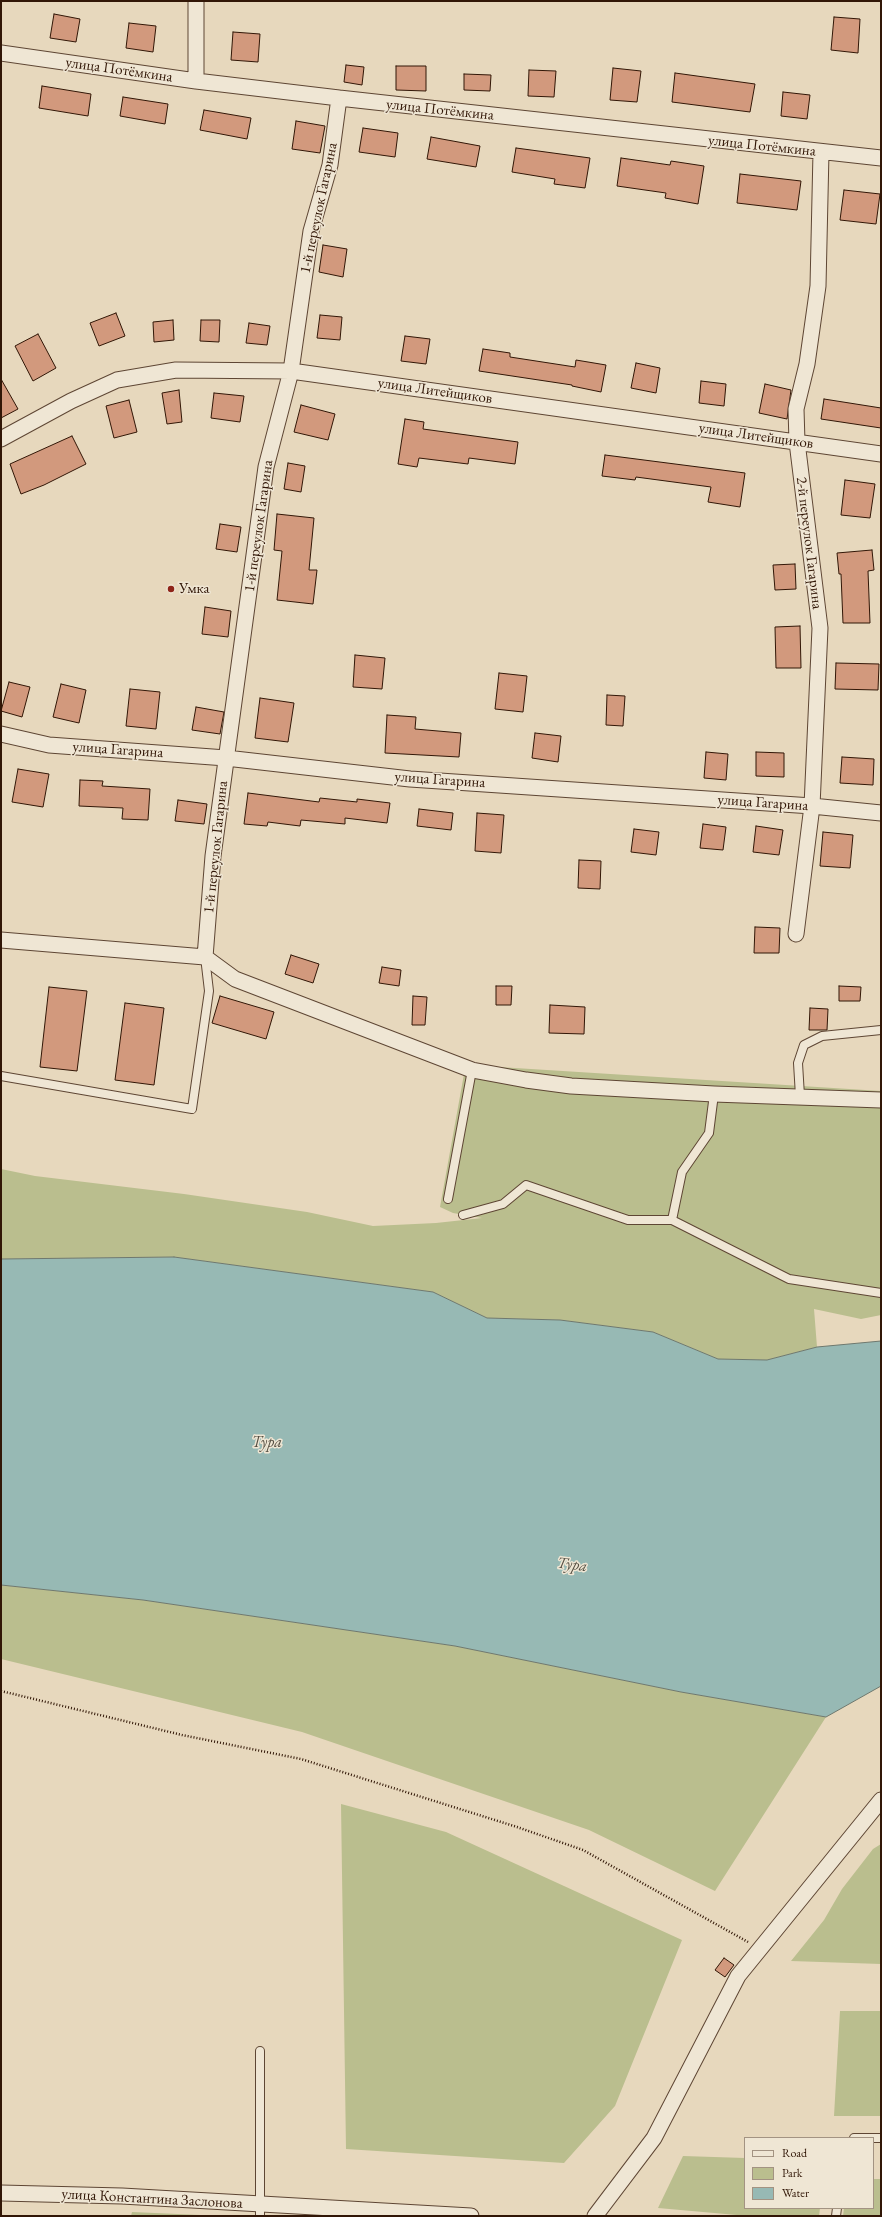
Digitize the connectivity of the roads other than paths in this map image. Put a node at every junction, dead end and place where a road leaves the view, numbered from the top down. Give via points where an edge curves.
1 (196, 1) edge
2 (1, 53) edge
3 (196, 81) junction
4 (339, 98) junction
5 (821, 152) junction
6 (881, 158) edge
7 (291, 371) junction
8 (1, 439) edge
9 (797, 442) junction
10 (881, 454) edge
11 (1, 734) edge
12 (226, 758) junction
13 (812, 806) junction
14 (881, 813) edge
15 (796, 934) dead end
16 (1, 940) edge
17 (205, 957) junction
18 (881, 1030) edge
19 (472, 1070) junction
20 (1, 1076) edge
21 (714, 1094) junction
22 (800, 1096) junction
23 (881, 1100) edge
24 (448, 1200) dead end
25 (463, 1216) dead end
26 (672, 1220) junction
27 (881, 1293) edge
28 (881, 1800) edge
29 (260, 2051) dead end
30 (1, 2193) edge
31 (260, 2210) edge
32 (471, 2216) edge
33 (595, 2216) edge

1 - 3 street
2 - 3 street, улица Потёмкина
3 - 4 street, улица Потёмкина
4 - 5 street, улица Потёмкина
4 - 7 street, 1-й переулок Гагарина via 330,165 311,231
5 - 6 street, улица Потёмкина
5 - 9 street, 2-й переулок Гагарина via 818,286 808,364 796,409
7 - 8 street, улица Литейщиков via 176,370 117,380 71,401
7 - 9 street, улица Литейщиков
7 - 12 street, 1-й переулок Гагарина via 266,467
9 - 10 street, улица Литейщиков
9 - 13 street, 2-й переулок Гагарина via 820,628
11 - 12 street, улица Гагарина via 49,744
12 - 13 street, улица Гагарина via 410,779
12 - 17 street, 1-й переулок Гагарина via 213,856
13 - 14 street, улица Гагарина
13 - 15 street, 2-й переулок Гагарина
16 - 17 street
17 - 19 street via 235,978
17 - 20 lane via 209,991 192,1109
18 - 22 lane via 822,1036 804,1045 798,1063
19 - 21 street via 571,1086
19 - 24 lane
21 - 22 street
21 - 26 lane via 709,1133 682,1172
22 - 23 street
25 - 26 lane via 503,1204 526,1185 628,1220
26 - 27 lane via 789,1279
28 - 33 street via 738,1976 654,2138
29 - 31 lane
30 - 31 street, улица Константина Заслонова via 122,2196
31 - 32 street, улица Константина Заслонова

